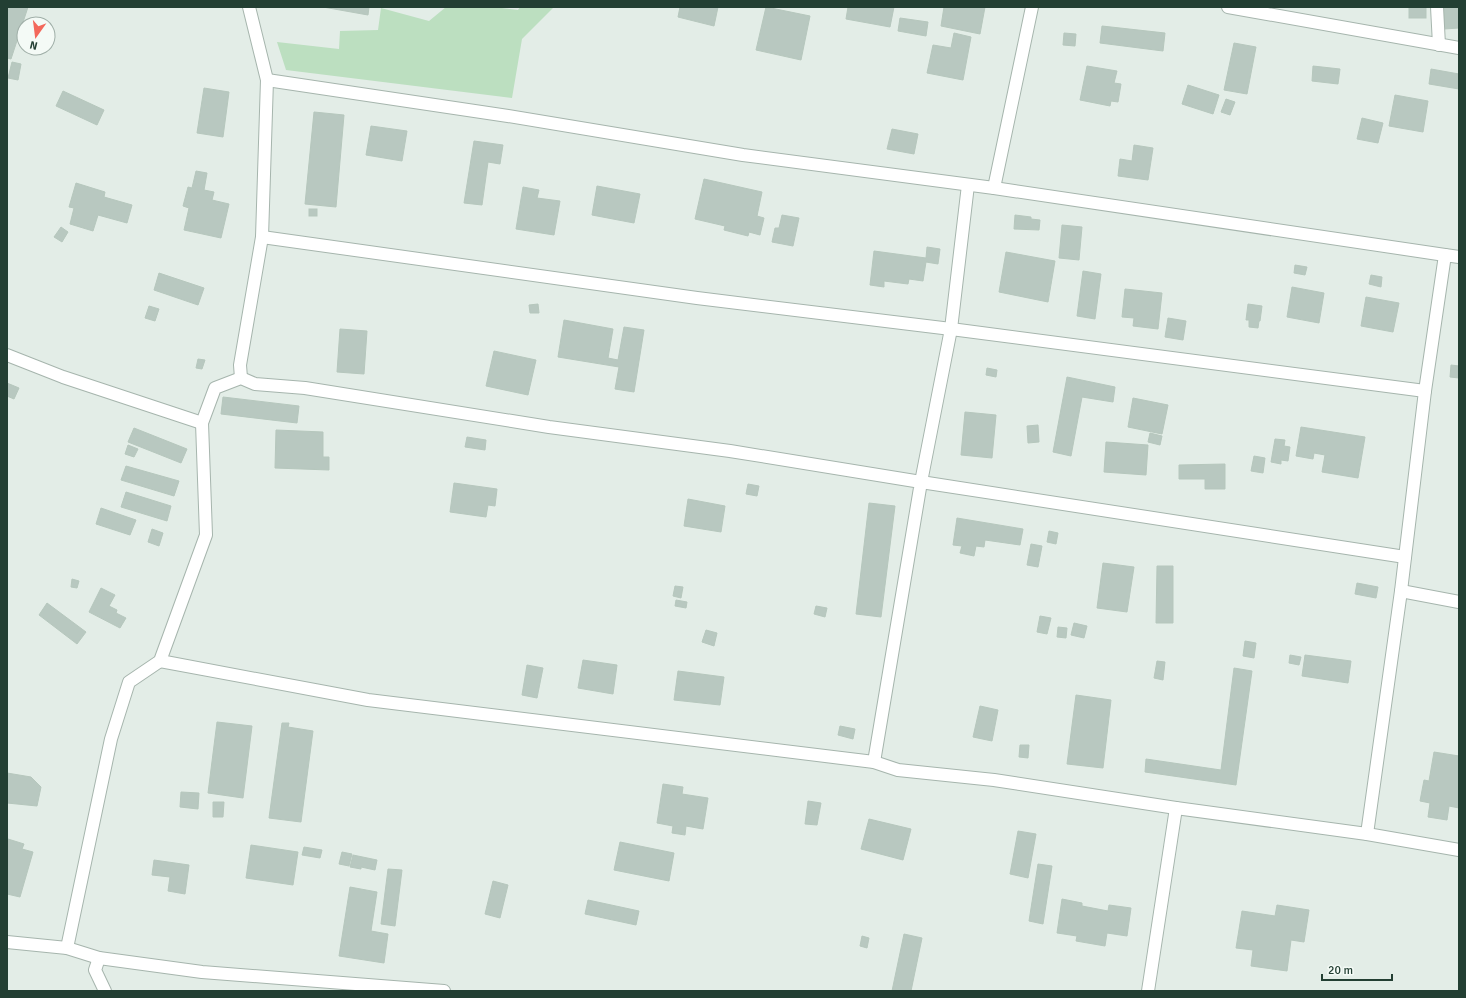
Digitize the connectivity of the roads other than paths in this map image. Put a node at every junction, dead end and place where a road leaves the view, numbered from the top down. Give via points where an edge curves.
1 (249, 7) edge
2 (1032, 7) edge
3 (1228, 7) edge
4 (1437, 7) edge
5 (1439, 44) junction
6 (1459, 48) edge
7 (267, 80) junction
8 (968, 185) junction
9 (994, 188) junction
10 (262, 237) junction
11 (1445, 255) junction
12 (1459, 257) edge
13 (951, 329) junction
14 (7, 355) edge
15 (241, 378) junction
16 (1425, 390) junction
17 (202, 423) junction
18 (921, 482) junction
19 (1405, 557) junction
20 (1401, 591) junction
21 (1459, 602) edge
22 (160, 661) junction
23 (874, 762) junction
24 (1176, 808) junction
25 (1367, 834) junction
26 (1459, 850) edge
27 (7, 942) edge
28 (67, 948) junction
29 (99, 958) junction
30 (105, 991) edge
31 (444, 991) edge
32 (1148, 991) edge

1 - 7 street
2 - 9 street
3 - 5 street
4 - 5 street
5 - 6 street
7 - 8 street via 743,155
7 - 10 street
8 - 9 street
8 - 13 street
9 - 11 street
10 - 13 street via 697,298
10 - 15 street via 240,365
11 - 12 street
11 - 16 street
13 - 16 street
13 - 18 street
14 - 17 street via 63,377
15 - 17 street via 215,388
15 - 18 street via 255,384 305,388
16 - 19 street
17 - 22 street via 206,535
18 - 19 street
18 - 23 street
19 - 20 street
20 - 21 street
20 - 25 street
22 - 23 street via 368,700
22 - 28 street via 129,682 111,739
23 - 24 street via 898,770 994,780
24 - 25 street
24 - 32 street
25 - 26 street
27 - 28 street
28 - 29 street
29 - 30 street via 95,970
29 - 31 street via 202,972

